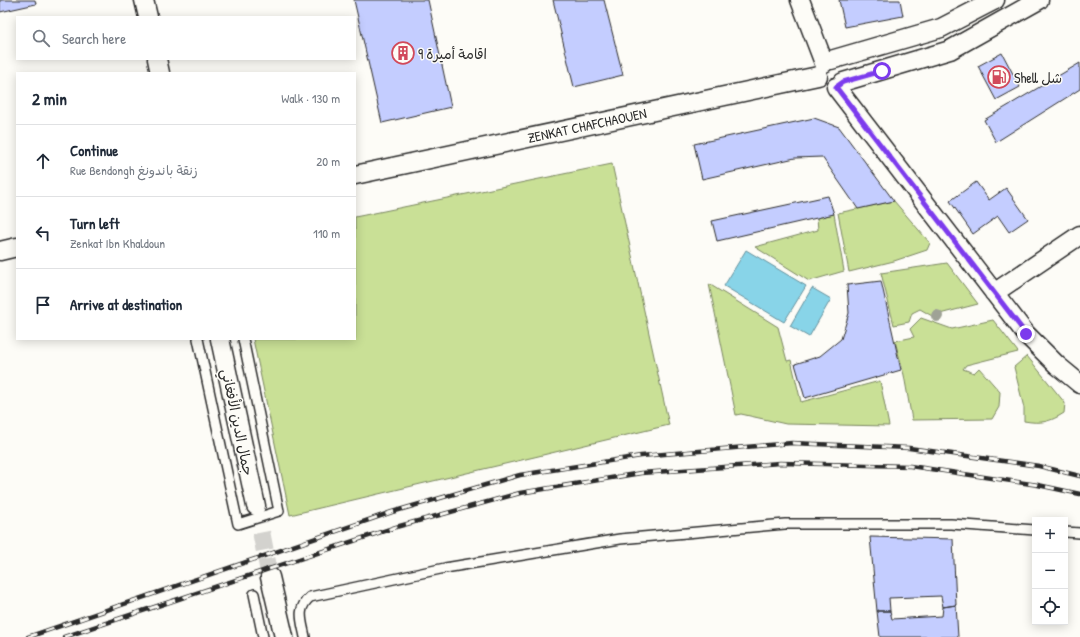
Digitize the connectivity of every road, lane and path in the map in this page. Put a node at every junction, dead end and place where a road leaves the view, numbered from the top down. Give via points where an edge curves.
1 (144, 0) edge
2 (800, 0) edge
3 (995, 0) edge
4 (1039, 0) edge
5 (148, 16) edge
6 (157, 60) edge
7 (825, 67) junction
8 (160, 72) edge
9 (840, 85) junction
10 (356, 175) edge
11 (1080, 235) edge
12 (16, 247) edge
13 (0, 251) edge
14 (994, 293) junction
15 (198, 340) edge
16 (220, 340) edge
17 (243, 340) edge
18 (1080, 384) edge
19 (256, 506) tunnel mouth
20 (1032, 530) edge
21 (1068, 532) edge
22 (1080, 533) edge
23 (270, 577) tunnel mouth
24 (254, 594) dead end
25 (263, 637) edge
26 (284, 637) edge
27 (305, 637) edge

1 - 5 street
2 - 7 street
3 - 7 street, ZENKAT CHAFCHAOUEN via 941,28
4 - 9 street via 950,50
6 - 8 street
7 - 9 street via 827,87
7 - 9 street via 840,63 845,70 845,78
7 - 10 street, ZENKAT CHAFCHAOUEN
9 - 14 street
11 - 14 street
12 - 13 street
14 - 18 street via 1026,334
15 - 17 lane via 238,524 279,512
16 - 19 street, جمال الدين الأفغاني
20 - 27 lane via 951,524 785,524 620,539 446,568 310,597 300,609
21 - 22 lane
23 - 26 street
24 - 25 lane

